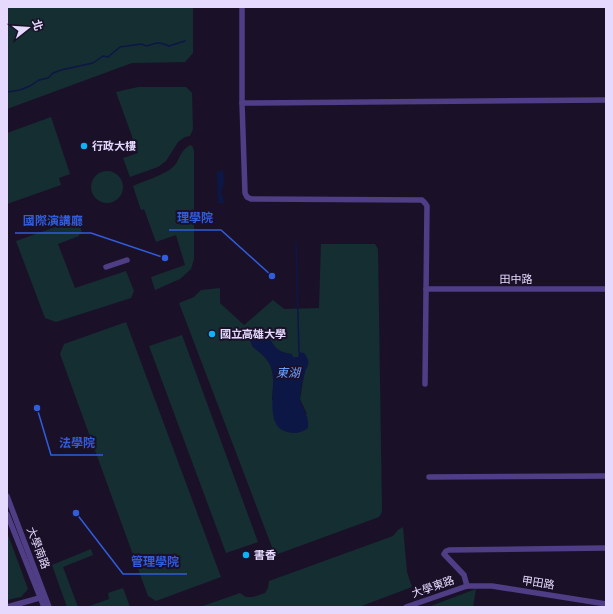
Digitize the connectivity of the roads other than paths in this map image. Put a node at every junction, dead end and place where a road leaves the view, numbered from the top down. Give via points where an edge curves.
1 (242, 7) edge
2 (606, 100) edge
3 (242, 103) junction
4 (127, 260) dead end
5 (106, 267) dead end
6 (426, 289) junction
7 (606, 289) edge
8 (425, 384) dead end
9 (606, 476) edge
10 (429, 477) dead end
11 (7, 496) edge
12 (7, 514) edge
13 (606, 548) edge
14 (467, 586) junction
15 (43, 597) junction
16 (606, 604) edge
17 (7, 607) edge
18 (44, 607) edge
19 (49, 607) edge
20 (406, 607) edge

1 - 3 street
2 - 3 street
3 - 6 street via 247,197 422,200 427,206
4 - 5 street
6 - 7 street, 田中路
6 - 8 street
9 - 10 street
11 - 15 street, 大學南路
12 - 15 street, 大學南路
13 - 14 street via 446,551 444,554 464,575
14 - 16 street, 甲田路 via 492,586
14 - 20 street, 大學東路
15 - 17 street
15 - 18 street, 大學南路
15 - 19 street, 大學南路

